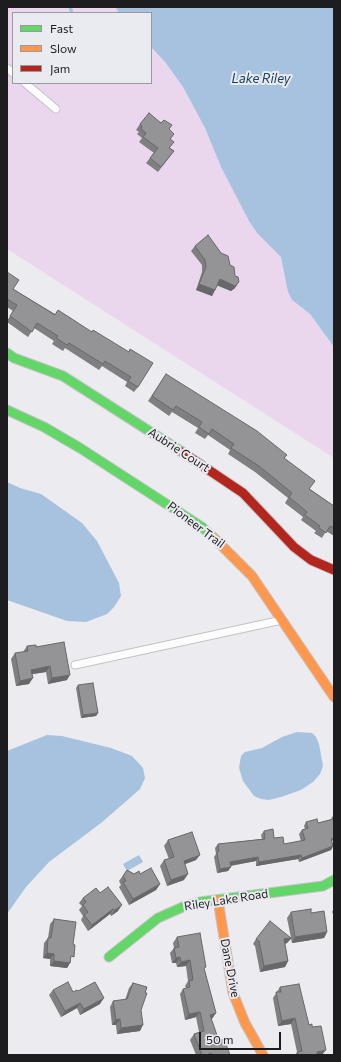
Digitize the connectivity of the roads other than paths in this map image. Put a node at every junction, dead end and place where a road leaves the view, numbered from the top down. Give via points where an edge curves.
1 (26, 84) edge
2 (56, 108) dead end
3 (7, 353) edge
4 (7, 410) edge
5 (334, 570) edge
6 (283, 620) junction
7 (75, 665) dead end
8 (334, 697) edge
9 (334, 880) edge
10 (218, 900) junction
11 (109, 957) dead end
12 (263, 1055) edge

1 - 2 lane
3 - 5 street, Aubrie Court via 63,376 168,443 243,493 294,547 311,560
4 - 6 street, Pioneer Trail via 44,427 80,448 202,527 252,576
6 - 7 lane
6 - 8 street, Pioneer Trail
9 - 10 street, Riley Lake Road via 323,886
10 - 11 street, Riley Lake Road via 186,906 158,918
10 - 12 street, Dane Drive via 233,993 245,1023

